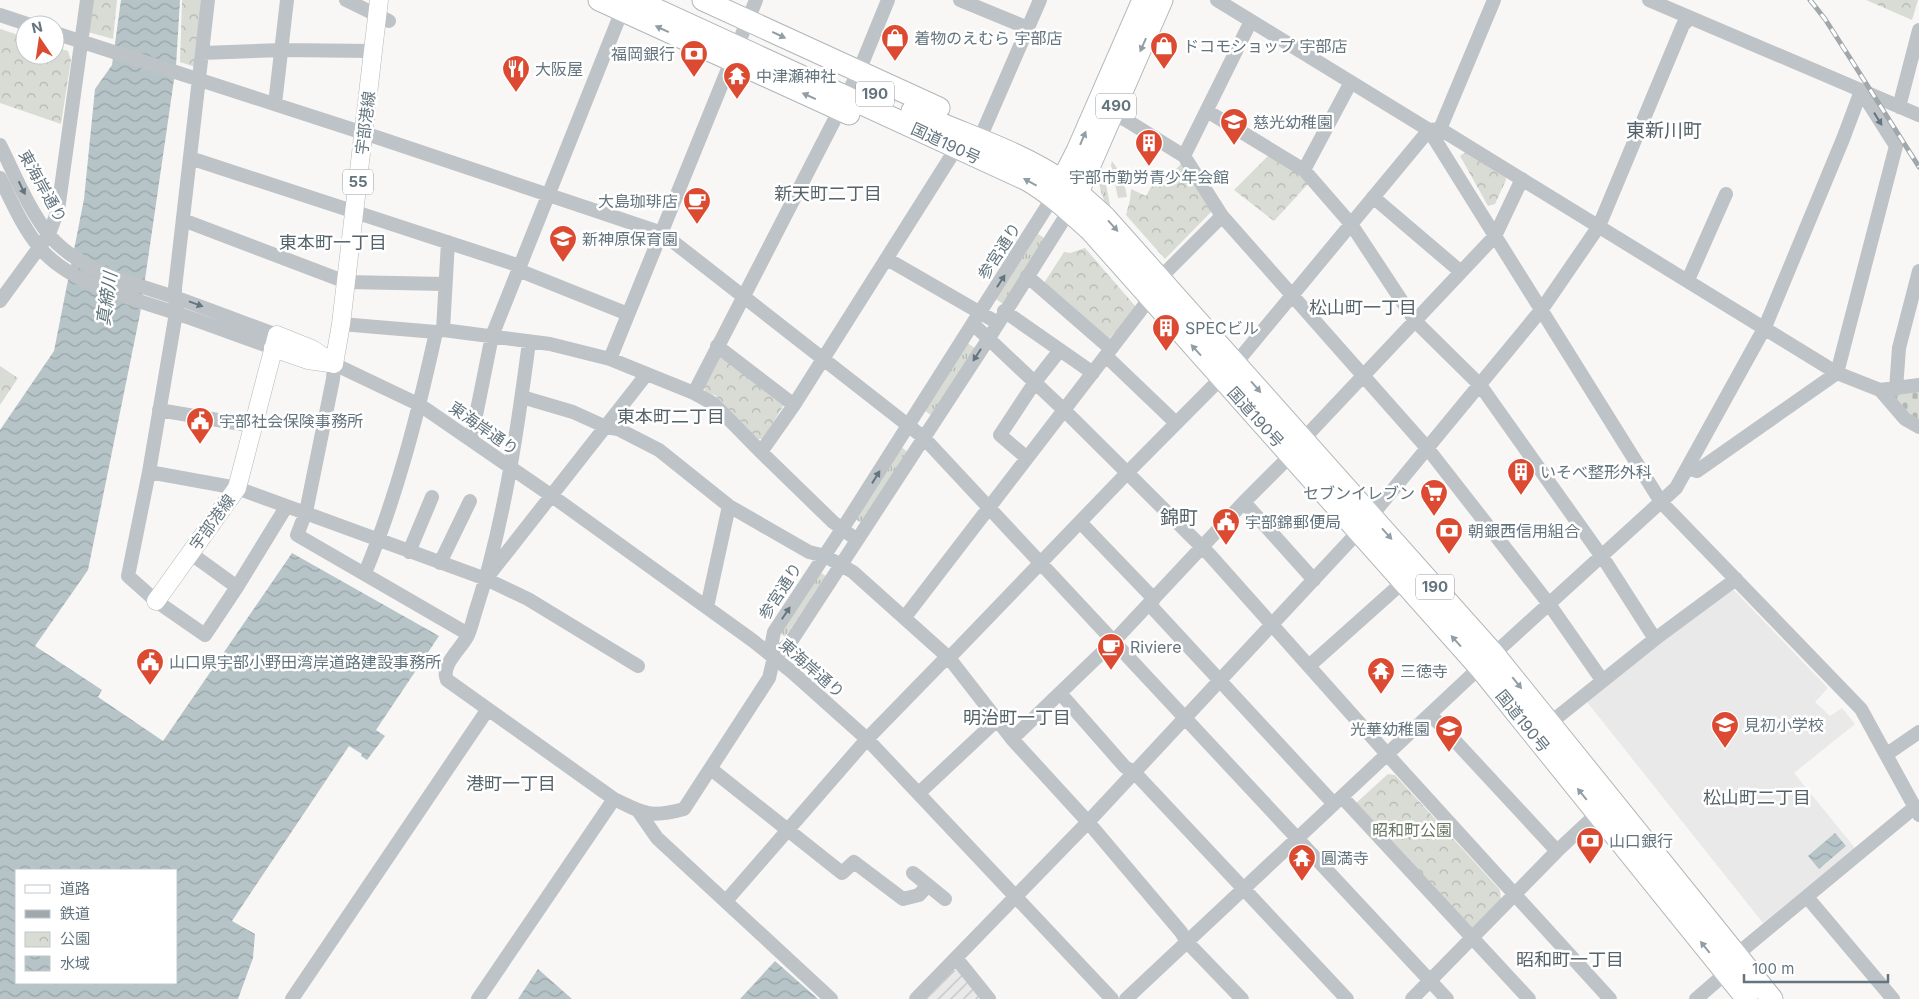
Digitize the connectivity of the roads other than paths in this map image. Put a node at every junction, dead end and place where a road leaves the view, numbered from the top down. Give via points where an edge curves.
1 (87, 0) edge
2 (208, 0) edge
3 (287, 0) edge
4 (346, 0) edge
5 (599, 0) edge
6 (668, 0) edge
7 (703, 0) edge
8 (756, 0) edge
9 (888, 0) edge
10 (960, 0) edge
11 (1040, 0) edge
12 (1143, 0) edge
13 (1162, 0) edge
14 (1217, 0) edge
15 (1494, 0) edge
16 (1649, 0) edge
17 (628, 4) edge
18 (382, 12) edge
19 (0, 15) edge
20 (1690, 18) junction
21 (15, 20) edge
22 (1251, 21) junction
23 (1028, 28) junction
24 (1919, 30) edge
25 (65, 36) edge
26 (82, 41) junction
27 (739, 41) junction
28 (282, 50) junction
29 (373, 51) junction
30 (202, 52) junction
31 (199, 79) junction
32 (1351, 82) junction
33 (849, 90) junction
34 (1861, 91) junction
35 (275, 104) junction
36 (1900, 107) junction
37 (1207, 111) junction
38 (1112, 114) junction
39 (1919, 116) edge
40 (1435, 130) junction
41 (363, 133) junction
42 (968, 143) junction
43 (0, 144) edge
44 (1184, 156) junction
45 (190, 158) junction
46 (1304, 170) junction
47 (0, 178) edge
48 (1522, 179) junction
49 (549, 194) junction
50 (1726, 194) dead end
51 (1066, 195) junction
52 (1373, 197) junction
53 (355, 210) junction
54 (1222, 216) junction
55 (183, 220) junction
56 (1351, 224) junction
57 (1599, 226) junction
58 (662, 233) junction
59 (49, 234) junction
60 (1495, 236) junction
61 (448, 242) junction
62 (39, 247) junction
63 (887, 259) junction
64 (519, 268) junction
65 (1919, 271) edge
66 (1461, 272) junction
67 (1027, 276) junction
68 (1160, 278) junction
69 (1688, 280) junction
70 (346, 282) junction
71 (445, 284) junction
72 (1291, 294) junction
73 (744, 295) junction
74 (176, 297) junction
75 (1150, 298) junction
76 (0, 301) edge
77 (1542, 309) junction
78 (981, 312) junction
79 (176, 313) junction
80 (628, 314) junction
81 (1001, 317) junction
82 (1415, 321) junction
83 (341, 324) junction
84 (973, 324) junction
85 (1765, 327) junction
86 (440, 331) junction
87 (492, 336) junction
88 (989, 338) junction
89 (275, 341) junction
90 (529, 342) junction
91 (718, 346) junction
92 (1060, 350) junction
93 (1108, 353) junction
94 (824, 358) junction
95 (610, 360) junction
96 (334, 364) junction
97 (1228, 371) junction
98 (1093, 373) junction
99 (1837, 373) junction
100 (646, 375) junction
101 (1363, 375) junction
102 (1035, 382) junction
103 (1480, 385) junction
104 (1919, 385) edge
105 (1896, 389) junction
106 (1880, 390) junction
107 (694, 393) junction
108 (522, 397) junction
109 (420, 405) junction
110 (794, 405) junction
111 (159, 410) junction
112 (1064, 410) junction
113 (1176, 423) junction
114 (908, 425) junction
115 (253, 426) junction
116 (606, 427) junction
117 (1919, 427) edge
118 (923, 437) junction
119 (471, 440) junction
120 (1297, 448) junction
121 (1428, 449) junction
122 (761, 452) junction
123 (1027, 458) junction
124 (511, 468) junction
125 (1688, 468) junction
126 (149, 472) junction
127 (1128, 472) junction
128 (237, 488) junction
129 (552, 496) junction
130 (432, 497) dead end
131 (470, 501) dead end
132 (1244, 502) junction
133 (1661, 502) junction
134 (729, 506) junction
135 (286, 507) junction
136 (989, 508) junction
137 (306, 512) junction
138 (1080, 522) junction
139 (1365, 525) junction
140 (842, 530) junction
141 (857, 540) junction
142 (378, 541) junction
143 (1202, 547) junction
144 (409, 552) junction
145 (190, 553) junction
146 (1601, 555) junction
147 (825, 556) junction
148 (440, 563) junction
149 (1041, 564) junction
150 (841, 565) junction
151 (365, 573) junction
152 (486, 579) junction
153 (1736, 579) junction
154 (1314, 580) junction
155 (1403, 582) junction
156 (237, 587) junction
157 (156, 601) junction
158 (1151, 601) junction
159 (1549, 604) junction
160 (707, 607) junction
161 (905, 616) junction
162 (1271, 625) junction
163 (468, 634) junction
164 (1655, 639) junction
165 (1114, 641) junction
166 (774, 657) junction
167 (949, 658) junction
168 (1487, 661) junction
169 (638, 666) dead end
170 (1309, 666) junction
171 (1602, 680) junction
172 (1220, 681) junction
173 (1060, 693) junction
174 (488, 710) junction
175 (1431, 715) junction
176 (1185, 718) junction
177 (998, 719) junction
178 (1550, 724) junction
179 (1919, 732) edge
180 (867, 739) junction
181 (1012, 739) junction
182 (1387, 754) junction
183 (1887, 754) junction
184 (711, 768) junction
185 (1134, 772) junction
186 (919, 793) junction
187 (614, 798) junction
188 (1338, 800) junction
189 (1605, 807) junction
190 (1917, 811) edge
191 (639, 812) junction
192 (1088, 822) junction
193 (789, 829) junction
194 (1297, 839) junction
195 (1557, 851) junction
196 (913, 873) dead end
197 (928, 885) junction
198 (1244, 888) junction
199 (1514, 895) junction
200 (1807, 896) junction
201 (1016, 897) junction
202 (945, 899) dead end
203 (726, 901) junction
204 (1472, 938) junction
205 (1187, 942) junction
206 (956, 958) junction
207 (1731, 964) junction
208 (1430, 981) junction
209 (292, 999) edge
210 (478, 999) edge
211 (831, 999) edge
212 (916, 999) edge
213 (989, 999) edge
214 (1112, 999) edge
215 (1126, 999) edge
216 (1242, 999) edge
217 (1347, 999) edge
218 (1412, 999) edge
219 (1446, 999) edge
220 (1529, 999) edge
221 (1610, 999) edge
222 (1696, 999) edge
223 (1747, 999) edge
224 (1772, 999) edge
225 (1893, 999) edge

1 - 26 street
2 - 30 street
3 - 28 street
4 - 18 street
5 - 17 highway, 国道190号
6 - 27 highway, 国道190号 / 190
7 - 27 highway
8 - 27 street
9 - 33 street
10 - 23 street
11 - 23 street
51 -> 12 highway, 490
13 -> 38 highway, 490
14 - 22 street
15 - 40 street
16 - 20 street
27 -> 17 highway, 国道190号 / 190
17 - 49 street
18 - 29 main road, 宇部港線 / 55
19 - 21 street
20 - 34 street
20 - 57 street
22 - 32 street
22 - 37 street
23 - 42 street
24 - 36 street
25 - 26 street
26 - 31 street
26 - 59 street via 58,210
27 - 33 highway, 国道190号 / 190
33 -> 27 highway
27 - 58 street
28 - 29 street
28 - 30 street
28 - 35 street
29 - 41 main road, 宇部港線 / 55
30 - 31 street
31 - 35 street
31 - 45 street
32 - 40 street
32 - 46 street
33 - 42 highway, 国道190号 / 190 via 933,121
33 - 42 highway via 933,152
33 - 73 street
34 - 36 street
34 - 85 street
34 -> 99 street via 1896,146
35 - 41 street
36 - 39 street
37 - 44 street
37 - 46 street
38 - 44 street
38 - 51 highway, 490
40 - 48 street
40 - 52 street
40 - 60 street
41 - 49 street
41 - 53 main road, 宇部港線 / 55
42 - 51 highway, 国道190号 / 190 via 1027,180
42 - 63 street
43 -> 59 street, 東海岸通り via 31,208
44 - 54 street
45 - 53 street
45 - 55 street
46 - 56 street
47 - 62 street, 東海岸通り
48 - 57 street
48 - 60 street
49 - 58 street
49 - 64 street
50 - 69 street
51 - 67 street via 1053,238
51 -> 68 highway, 国道190号 / 190 via 1106,218
51 - 75 highway, 国道190号 / 190 via 1091,231
78 -> 51 street, 参宮通り
52 - 56 street
52 - 66 street
53 - 61 street
53 - 70 main road, 宇部港線 / 55
54 - 68 street
54 - 72 street
55 - 70 street
55 - 74 street
56 - 72 street
56 - 82 street
57 - 69 street
57 - 77 street
58 - 73 street
58 - 80 street
59 - 62 street
59 - 74 street, 東海岸通り via 71,254 97,269
60 - 66 street
60 - 77 street
61 - 64 street
61 - 71 street
62 - 76 street
62 - 79 street, 東海岸通り via 66,271 145,304
63 - 78 street
63 - 94 street
64 - 80 street
64 - 87 street
65 - 105 street via 1899,348
66 - 82 street
67 - 81 street
67 - 93 street
68 - 97 highway, 国道190号 / 190
69 - 85 street
70 - 71 street
70 - 83 main road, 宇部港線 / 55
71 - 86 street
72 - 97 street
72 - 101 street
73 - 91 street
73 - 94 street
74 - 79 street
74 -> 89 street, 東海岸通り
75 - 93 street
97 -> 75 highway, 国道190号 / 190
77 - 103 street
77 - 133 street
78 - 81 street
78 - 84 street, 参宮通り
79 - 89 street, 東海岸通り
79 - 111 street
80 - 95 street
81 - 88 street
81 - 92 street
82 - 101 street
82 - 103 street
83 - 86 street
83 - 96 main road, 宇部港線 / 55
84 - 88 street
84 - 114 street, 参宮通り
85 - 99 street
85 - 125 street
86 - 87 street
86 - 109 street
87 - 90 street
87 - 119 street
88 - 102 street
88 -> 118 street
89 - 96 main road via 308,360
89 - 115 main road, 宇部港線
90 - 95 street via 550,344
90 - 108 street
91 - 107 street
91 - 110 street
92 - 98 street
92 - 102 street
93 - 98 street
93 - 113 street
94 - 110 street
94 - 114 street
95 - 100 street
96 - 109 street, 東海岸通り
96 - 137 street
97 - 113 street
97 - 120 highway, 国道190号 / 190
98 - 112 street
99 - 106 street
99 - 125 street via 1697,471
100 - 107 street
100 - 116 street
101 - 120 street
101 - 121 street
102 - 112 street
102 - 123 street via 1000,436
103 - 121 street
103 - 146 street
104 - 105 street
105 - 106 street
106 - 117 street via 1905,419
107 - 122 street via 714,404
108 - 116 street via 573,412
108 - 124 street
109 - 119 street, 東海岸通り
109 - 142 street
110 - 122 street
111 - 115 street
111 - 126 street
112 - 123 street
112 - 127 street
113 - 127 street
114 - 118 street
140 -> 114 street, 参宮通り
115 - 128 main road, 宇部港線
116 - 129 street
116 - 134 street via 618,429 659,450
118 - 136 street
118 - 141 street
119 - 124 street, 東海岸通り
120 - 132 street
120 - 139 highway, 国道190号 / 190
121 - 139 street
121 - 159 street
122 - 140 street
123 - 136 street
124 - 129 street, 東海岸通り
124 - 152 street
125 - 133 street via 1676,488
126 - 128 street
126 - 157 street via 128,576
127 - 138 street
127 - 143 street
128 - 135 street
128 - 145 main road, 宇部港線
129 - 152 street
129 - 160 street, 東海岸通り
130 - 144 street
131 - 148 street
132 - 143 street
132 - 154 street
133 - 146 street
133 - 153 street
134 - 147 street via 810,552
134 - 160 street
135 - 137 street
135 - 156 street
136 - 149 street
136 - 161 street
137 - 142 street
137 - 151 street via 297,535
138 - 149 street
138 - 158 street
139 - 154 street
139 - 155 highway, 国道190号 / 190
139 -> 168 highway, 国道190号 / 190
140 - 141 street
140 - 147 street, 参宮通り
141 - 150 street
142 - 144 street
142 - 151 street
143 - 158 street
143 - 162 street
144 - 148 street
145 - 156 street
145 - 157 main road, 宇部港線
146 - 159 street
146 - 164 street
147 - 150 street
166 -> 147 street, 参宮通り via 774,632
148 - 152 street
149 - 165 street
149 - 167 street
150 - 161 street
150 - 166 street via 790,643
151 - 163 street
152 - 163 street
152 - 169 street via 528,599
153 - 164 street
153 - 183 street via 1861,709
154 - 162 street
168 -> 155 highway, 国道190号 / 190
155 - 170 street
156 - 157 street via 205,635
158 - 165 street
158 - 172 street
159 - 168 street
159 - 171 street
160 - 166 street, 東海岸通り
161 - 167 street
162 - 170 street
162 - 172 street
163 - 174 street via 444,675
164 - 171 street
165 - 173 street
165 - 176 street
166 - 180 street, 東海岸通り
166 - 184 street via 769,678
167 - 177 street
167 - 180 street
168 - 175 street
168 -> 178 highway, 国道190号 / 190
189 -> 168 highway, 国道190号 / 190
170 - 182 street
171 - 178 street
172 - 176 street
172 - 188 street
173 - 181 street
173 - 185 street via 1125,767
174 - 187 street
174 - 209 street
175 - 182 street
175 - 195 street
176 - 185 street
176 - 194 street
177 - 181 street
177 - 186 street
178 - 189 highway, 国道190号 / 190
179 - 183 street
180 - 186 street, 東海岸通り
180 - 193 street
181 - 192 street
182 - 188 street
182 - 199 street
183 - 190 street
184 - 191 street via 684,809 664,815
184 - 193 street
185 - 192 street
185 - 198 street
186 - 201 street, 東海岸通り
187 - 191 street
187 - 210 street
188 - 194 street
188 - 204 street
189 - 195 street
189 - 207 highway, 国道190号 / 190
190 - 200 street
191 - 203 street via 656,838
192 - 201 street
192 - 205 street
193 - 197 street via 842,873 854,862 903,899 919,895
193 - 203 street
194 - 198 street
194 - 208 street
195 - 199 street
196 - 197 street
197 - 202 street
198 - 205 street
198 - 217 street
199 - 204 street
199 - 221 street
200 - 207 street
200 - 225 street
201 - 206 street
201 - 214 street, 東海岸通り
203 - 211 street
204 - 208 street
204 - 220 street
205 - 215 street
205 - 216 street
206 - 212 street
206 - 213 street
207 - 222 street
207 - 223 highway, 国道190号 / 190
207 - 224 highway, 国道190号 / 190
208 - 218 street
208 - 219 street

